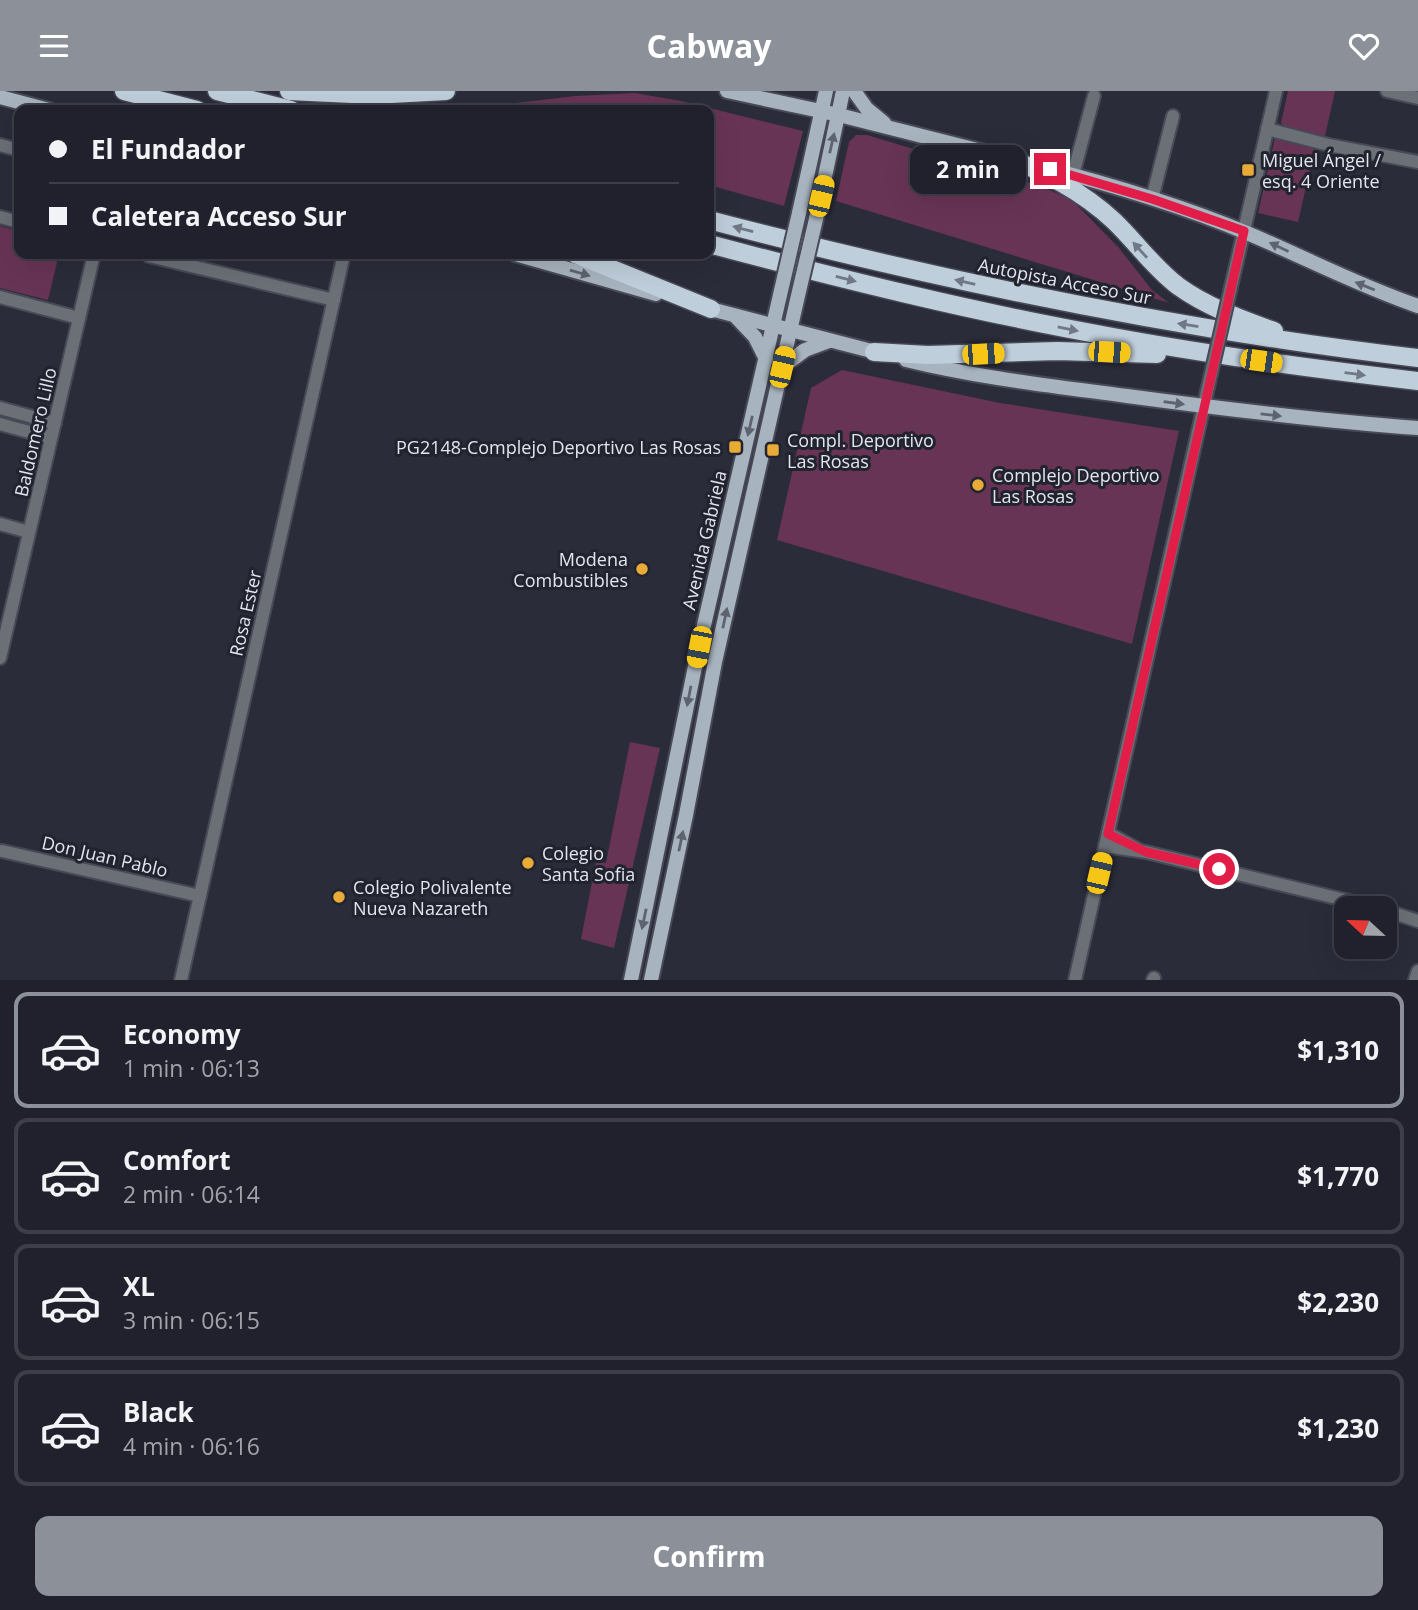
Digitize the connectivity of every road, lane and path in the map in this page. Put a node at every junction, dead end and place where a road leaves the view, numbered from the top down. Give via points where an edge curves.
1 (124, 91) edge
2 (217, 91) edge
3 (289, 91) edge
4 (446, 91) edge
5 (727, 91) edge
6 (792, 91) edge
7 (827, 91) edge
8 (843, 91) edge
9 (855, 91) edge
10 (1276, 91) edge
11 (1387, 91) edge
12 (1094, 96) dead end
13 (0, 97) edge
14 (1418, 98) edge
15 (768, 99) junction
16 (167, 102) junction
17 (30, 105) edge
18 (174, 105) edge
19 (178, 105) edge
20 (272, 105) edge
21 (822, 111) junction
22 (839, 114) junction
23 (1172, 116) dead end
24 (891, 128) junction
25 (1267, 129) junction
26 (1004, 156) junction
27 (1418, 162) edge
28 (1073, 175) junction
29 (1152, 199) junction
30 (714, 221) edge
31 (1244, 231) junction
32 (714, 245) edge
33 (93, 259) edge
34 (162, 259) edge
35 (343, 259) edge
36 (532, 259) edge
37 (587, 259) edge
38 (0, 297) edge
39 (334, 300) junction
40 (1418, 306) edge
41 (711, 309) junction
42 (735, 316) junction
43 (79, 318) junction
44 (773, 326) junction
45 (790, 330) junction
46 (831, 341) junction
47 (1328, 346) junction
48 (874, 352) junction
49 (1239, 358) junction
50 (1418, 358) edge
51 (766, 359) junction
52 (782, 367) junction
53 (1418, 381) edge
54 (1203, 407) junction
55 (0, 408) edge
56 (55, 423) junction
57 (0, 424) edge
58 (1418, 428) edge
59 (51, 438) junction
60 (0, 524) edge
61 (29, 532) junction
62 (0, 657) edge
63 (1106, 840) junction
64 (2, 851) dead end
65 (200, 896) junction
66 (1334, 897) edge
67 (1397, 914) edge
68 (1418, 921) edge
69 (1418, 971) edge
70 (181, 980) edge
71 (631, 980) edge
72 (651, 980) edge
73 (1075, 980) edge
74 (1415, 980) edge

1 - 16 highway
2 - 20 highway
3 - 4 highway via 373,95
5 - 15 main road
6 - 15 main road
7 - 21 main road, Avenida Gabriela
8 - 22 main road
9 - 24 main road via 867,109
10 - 25 street
11 - 14 street
12 - 28 street
13 - 17 main road
15 - 21 main road
16 - 18 highway
16 - 19 highway
21 - 22 main road
21 - 44 main road, Avenida Gabriela, bridge
22 - 24 main road
45 -> 22 main road, bridge
23 - 29 street
24 - 26 main road
25 - 27 street
25 - 31 street
26 - 28 main road
47 -> 26 highway via 1252,323 1195,297 1157,268 1088,200
28 - 29 main road
29 - 31 main road
47 -> 30 highway, Autopista Acceso Sur via 1054,301
40 -> 31 main road
31 - 54 street, bridge
32 -> 49 highway via 990,313
33 - 43 street, Baldomero Lillo
34 - 39 street
35 - 39 street, Rosa Ester
36 -> 41 main road
37 - 41 highway
38 - 43 street
39 - 65 street, Rosa Ester
41 - 42 main road
42 - 44 main road
42 - 51 main road via 755,337
43 - 56 street, Baldomero Lillo
44 - 45 main road
44 - 51 main road, Avenida Gabriela
45 - 46 main road
45 - 52 main road
46 - 48 main road
46 - 52 main road via 805,350
47 - 50 highway, Autopista Acceso Sur
48 - 49 highway
48 -> 54 main road via 993,378
49 -> 53 highway
51 -> 71 main road, Avenida Gabriela via 699,647
72 -> 52 main road
54 -> 58 main road
54 - 63 street
55 - 56 street
56 - 59 street, Baldomero Lillo
57 - 59 street
59 - 61 street, Baldomero Lillo
60 - 61 street
61 - 62 street, Baldomero Lillo
63 - 66 street
63 - 73 street
64 - 65 street, Don Juan Pablo
65 - 70 street, Rosa Ester
67 - 68 street
69 - 74 street

